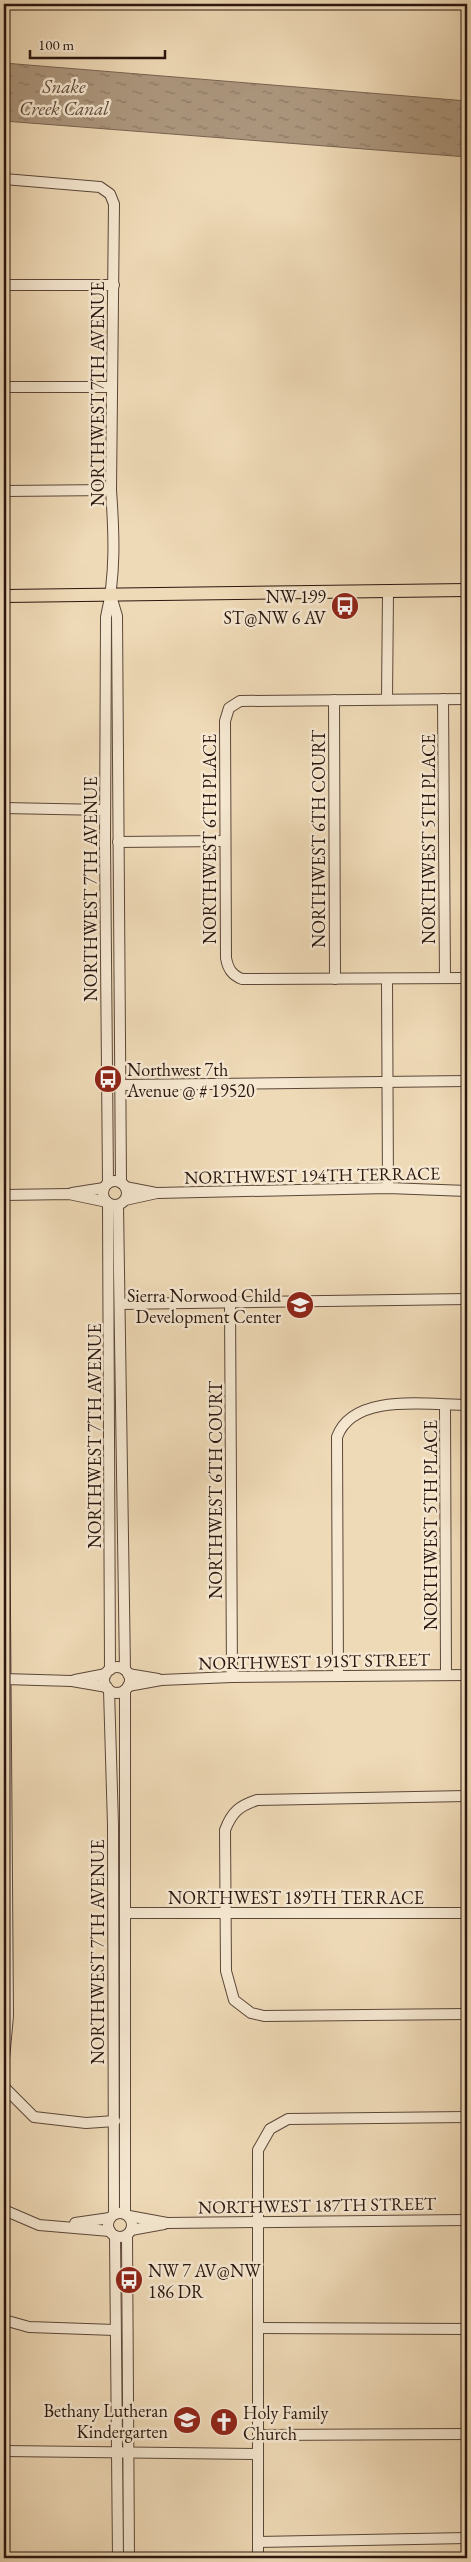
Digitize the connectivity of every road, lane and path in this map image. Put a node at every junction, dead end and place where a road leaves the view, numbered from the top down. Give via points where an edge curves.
1 (4, 179) edge
2 (4, 285) edge
3 (114, 285) junction
4 (112, 386) junction
5 (4, 387) edge
6 (111, 490) junction
7 (4, 491) edge
8 (467, 590) edge
9 (388, 592) junction
10 (111, 595) junction
11 (4, 596) edge
12 (387, 699) junction
13 (443, 699) junction
14 (467, 699) edge
15 (334, 700) junction
16 (4, 808) edge
17 (105, 810) junction
18 (225, 841) junction
19 (118, 842) junction
20 (445, 978) junction
21 (467, 978) edge
22 (335, 979) junction
23 (387, 979) junction
24 (388, 1081) junction
25 (467, 1081) edge
26 (121, 1085) junction
27 (123, 1185) junction
28 (106, 1186) junction
29 (388, 1188) junction
30 (467, 1191) edge
31 (157, 1193) junction
32 (69, 1194) junction
33 (4, 1196) edge
34 (115, 1202) junction
35 (467, 1299) edge
36 (230, 1303) junction
37 (121, 1304) junction
38 (445, 1405) junction
39 (467, 1405) edge
40 (4, 1477) edge
41 (108, 1672) junction
42 (127, 1672) junction
43 (446, 1675) junction
44 (467, 1675) edge
45 (338, 1676) junction
46 (232, 1677) junction
47 (5, 1679) edge
48 (161, 1680) junction
49 (72, 1681) junction
50 (126, 1688) junction
51 (108, 1689) junction
52 (467, 1796) edge
53 (125, 1913) junction
54 (467, 1913) edge
55 (228, 1914) junction
56 (467, 2014) edge
57 (4, 2059) edge
58 (4, 2087) edge
59 (467, 2117) edge
60 (114, 2121) junction
61 (4, 2210) edge
62 (127, 2214) junction
63 (112, 2216) junction
64 (467, 2220) edge
65 (257, 2222) junction
66 (167, 2223) junction
67 (67, 2226) junction
68 (129, 2232) junction
69 (112, 2233) junction
70 (4, 2320) edge
71 (259, 2328) junction
72 (467, 2328) edge
73 (115, 2330) junction
74 (467, 2434) edge
75 (258, 2435) junction
76 (4, 2451) edge
77 (116, 2452) junction
78 (128, 2452) junction
79 (258, 2454) junction
80 (467, 2538) edge
81 (123, 2539) junction
82 (258, 2542) junction
83 (118, 2558) edge
84 (130, 2558) edge
85 (258, 2558) edge

1 - 3 street, NORTHWEST 7TH AVENUE via 100,187 110,194 114,204
2 - 3 street
3 - 4 street, NORTHWEST 7TH AVENUE
4 - 5 street
4 - 6 street, NORTHWEST 7TH AVENUE
6 - 7 street
6 - 10 street, NORTHWEST 7TH AVENUE via 114,533
8 - 9 main road
9 - 10 main road
9 - 12 street
10 - 11 main road
10 - 17 street, NORTHWEST 7TH AVENUE via 106,617
10 - 19 street, NORTHWEST 7TH AVENUE via 116,616
12 - 13 street
12 - 15 street
13 - 14 street
13 - 20 street, NORTHWEST 5TH PLACE
15 - 18 street, NORTHWEST 6TH PLACE via 240,701 229,708 225,721
15 - 22 street, NORTHWEST 6TH COURT
16 - 17 street
17 - 28 street, NORTHWEST 7TH AVENUE
18 - 19 street
18 - 22 street, NORTHWEST 6TH PLACE via 226,958 230,970 242,980
19 - 26 street, NORTHWEST 7TH AVENUE
20 - 21 street
20 - 23 street
22 - 23 street
23 - 24 street
24 - 25 street
24 - 26 street
24 - 29 street
26 - 27 street, NORTHWEST 7TH AVENUE
27 - 28 street
27 - 31 street, NORTHWEST 194TH TERRACE
27 - 34 street, NORTHWEST 7TH AVENUE via 127,1193
28 - 32 street, NORTHWEST 194TH TERRACE
28 - 34 street, NORTHWEST 7TH AVENUE via 104,1197
29 - 30 street, NORTHWEST 194TH TERRACE
29 - 31 street, NORTHWEST 194TH TERRACE
31 - 34 street, NORTHWEST 194TH TERRACE
32 - 33 street, NORTHWEST 194TH TERRACE
32 - 34 street, NORTHWEST 194TH TERRACE
34 - 37 street, NORTHWEST 7TH AVENUE
34 - 41 street, NORTHWEST 7TH AVENUE
35 - 36 street
36 - 37 street
36 - 46 street, NORTHWEST 6TH COURT
37 - 42 street, NORTHWEST 7TH AVENUE via 122,1619
38 - 39 street
38 - 43 street, NORTHWEST 5TH PLACE
38 - 45 street via 378,1405 356,1413 337,1437
40 - 47 street
41 - 42 street via 120,1668
41 - 49 street
41 - 51 street via 104,1680
42 - 48 street, NORTHWEST 191ST STREET
42 - 50 street
43 - 44 street, NORTHWEST 191ST STREET
43 - 45 street, NORTHWEST 191ST STREET
45 - 46 street, NORTHWEST 191ST STREET
46 - 48 street, NORTHWEST 191ST STREET
47 - 49 street
47 - 57 street via 8,2016
48 - 50 street, NORTHWEST 191ST STREET
49 - 51 street
50 - 51 street via 117,1693
50 - 53 street, NORTHWEST 7TH AVENUE
51 - 60 street, NORTHWEST 7TH AVENUE
52 - 55 street via 257,1800 242,1805 231,1814 225,1830
53 - 55 street, NORTHWEST 189TH TERRACE
53 - 62 street, NORTHWEST 7TH AVENUE
54 - 55 street, NORTHWEST 189TH TERRACE
55 - 56 street via 226,1971 234,2000 250,2013 264,2016
58 - 60 street via 34,2117 86,2123
59 - 65 street via 288,2119 270,2129 258,2150
60 - 63 street, NORTHWEST 7TH AVENUE
61 - 67 street via 39,2225
62 - 63 street
62 - 66 street
62 - 68 street via 132,2221
63 - 67 street
63 - 69 street via 108,2222
64 - 65 street, NORTHWEST 187TH STREET
65 - 66 street, NORTHWEST 187TH STREET
65 - 71 street
66 - 68 street
67 - 69 street
68 - 69 street via 122,2237
68 - 78 street
69 - 73 street
70 - 73 street via 29,2327
71 - 72 street
71 - 75 street
73 - 77 street
74 - 75 street
75 - 79 street
76 - 77 street
77 - 78 street
77 - 81 street
78 - 79 street
78 - 81 street
79 - 82 street
80 - 82 street
81 - 83 street
81 - 84 street
82 - 85 street

